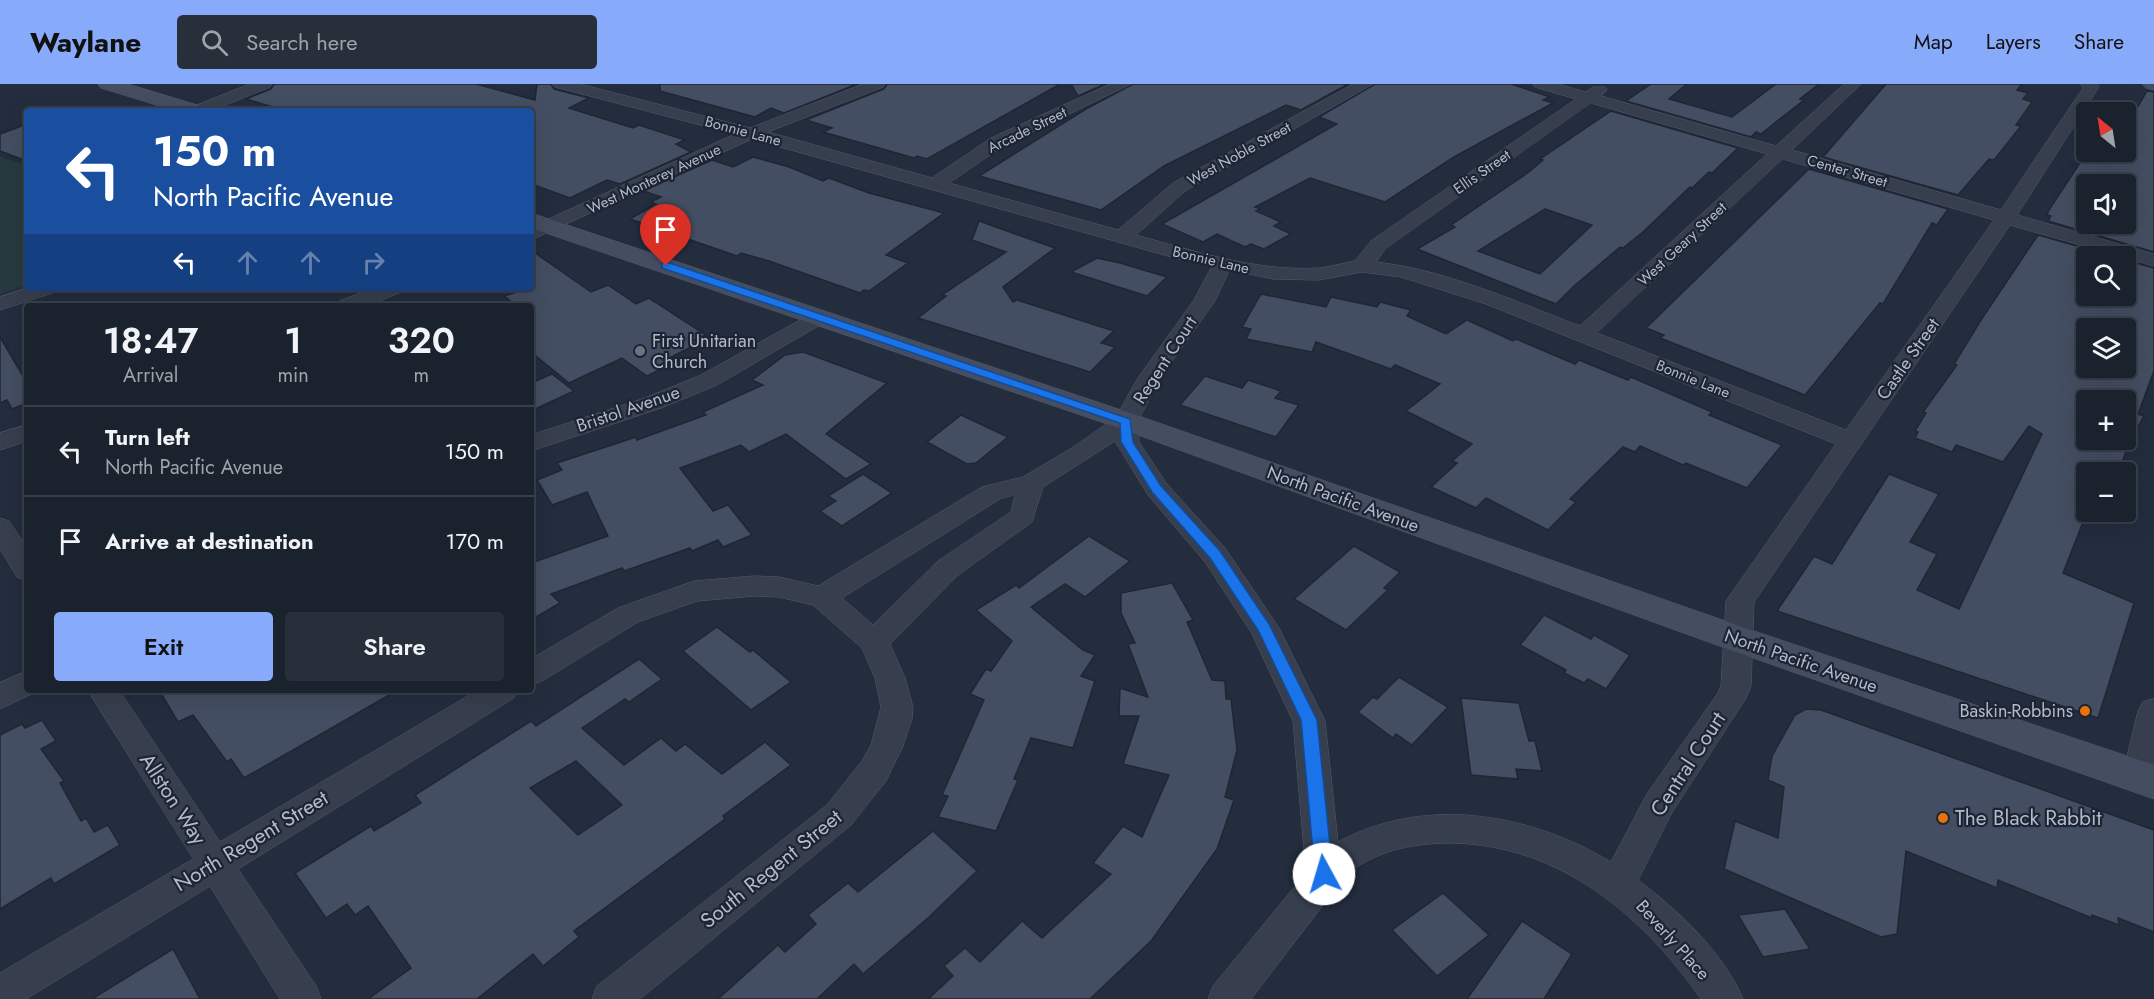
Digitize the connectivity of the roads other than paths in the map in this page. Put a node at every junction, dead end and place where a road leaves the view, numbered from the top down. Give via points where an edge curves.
1 (108, 84) edge
2 (264, 84) edge
3 (561, 84) edge
4 (877, 84) edge
5 (1123, 84) edge
6 (1365, 84) edge
7 (1541, 84) edge
8 (1608, 84) edge
9 (1853, 84) edge
10 (2088, 84) edge
11 (640, 89) dead end
12 (1588, 98) junction
13 (620, 99) junction
14 (187, 108) edge
15 (204, 108) edge
16 (751, 133) junction
17 (1782, 153) junction
18 (936, 184) junction
19 (2006, 217) junction
20 (537, 226) edge
21 (1122, 237) junction
22 (2154, 260) edge
23 (1224, 263) junction
24 (1362, 266) junction
25 (39, 291) edge
26 (386, 291) edge
27 (356, 303) edge
28 (0, 304) edge
29 (817, 317) junction
30 (1583, 335) junction
31 (1126, 421) junction
32 (24, 433) edge
33 (1851, 441) junction
34 (0, 442) edge
35 (534, 442) edge
36 (1031, 483) junction
37 (0, 527) edge
38 (24, 565) edge
39 (822, 597) junction
40 (1738, 639) junction
41 (874, 642) junction
42 (534, 671) edge
43 (24, 685) edge
44 (105, 693) edge
45 (497, 693) edge
46 (0, 697) edge
47 (2154, 711) edge
48 (2146, 779) edge
49 (214, 863) junction
50 (1324, 874) junction
51 (1618, 884) junction
52 (0, 994) edge
53 (302, 999) edge
54 (611, 999) edge
55 (1227, 999) edge
56 (1724, 999) edge

1 - 14 street
2 - 15 street
3 - 13 street, Bonnie Lane
4 - 16 street, West Monterey Avenue
5 - 18 street, Arcade Street via 997,142
6 - 21 street, West Noble Street via 1179,187
7 - 12 street, Center Street
8 - 12 street, Ellis Street
9 - 17 street, West Geary Street
10 - 19 street, Castle Street via 2091,87
11 - 13 street
12 - 17 street, Center Street
12 - 24 street, Ellis Street via 1378,245
13 - 16 street, Bonnie Lane
16 - 18 street, Bonnie Lane
16 - 20 street, West Monterey Avenue
17 - 19 street, Center Street
17 - 30 street, West Geary Street
18 - 21 street, Bonnie Lane
19 - 22 street, Center Street
19 - 33 street, Castle Street
20 - 29 street, North Pacific Avenue
21 - 23 street, Bonnie Lane
23 - 24 street, Bonnie Lane via 1273,273 1319,274
23 - 31 street, Regent Court via 1204,301 1149,378
24 - 30 street, Bonnie Lane via 1404,272 1452,286
25 - 28 street
26 - 27 street
29 - 31 street, North Pacific Avenue
29 - 35 street, Bristol Avenue via 709,380
30 - 33 street, Bonnie Lane
31 - 36 street, Regent Court
31 - 40 street, North Pacific Avenue
31 - 50 street via 1127,442 1157,489 1215,555 1264,628 1309,720
32 - 34 street
33 - 40 street, Castle Street via 1740,601
36 - 39 street, Regent Court via 991,493
36 - 41 street via 1023,516 948,568
37 - 38 street
39 - 41 street, South Regent Street
39 - 42 street via 779,587 694,591 628,615
40 - 48 street, North Pacific Avenue
40 - 51 street, Central Court via 1736,686 1731,698 1659,804
41 - 54 street, South Regent Street via 890,678 896,719 887,746 857,795 839,815
43 - 46 street
44 - 49 street, Allston Way
45 - 49 street, North Regent Street
47 - 48 street
49 - 52 street, North Regent Street
49 - 53 street, Allston Way
50 - 51 street, Beverly Place via 1352,850 1389,835 1409,830 1452,829 1498,833 1543,845 1583,862
50 - 55 street, Beverly Place
51 - 56 street, Beverly Place via 1679,940

